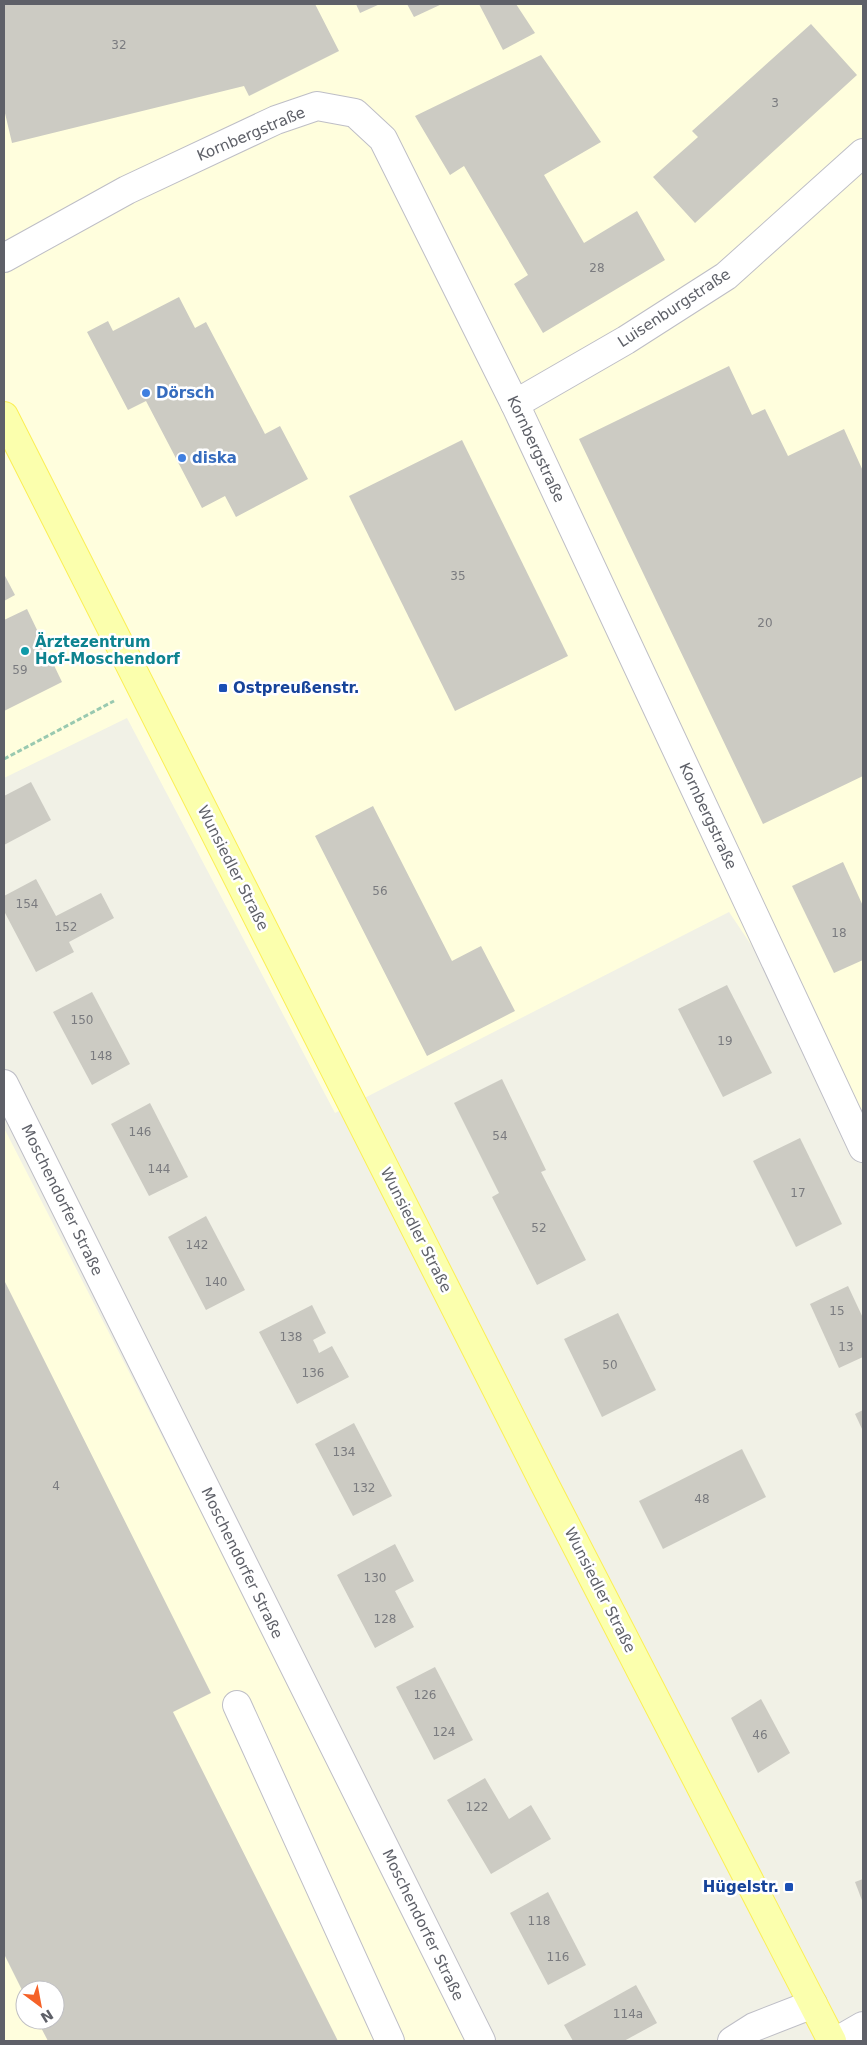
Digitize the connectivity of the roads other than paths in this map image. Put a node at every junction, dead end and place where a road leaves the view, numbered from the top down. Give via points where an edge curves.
1 (863, 153) edge
2 (4, 258) edge
3 (515, 404) junction
4 (4, 416) edge
5 (4, 1084) edge
6 (863, 1148) edge
7 (237, 1705) dead end
8 (813, 2004) junction
9 (863, 2026) edge
10 (390, 2041) edge
11 (481, 2041) edge
12 (732, 2041) edge
13 (832, 2041) edge
14 (836, 2041) edge

1 - 3 street, Luisenburgstraße via 726,276 626,340
2 - 3 street, Kornbergstraße via 127,190 276,120 318,106 355,113 383,139
3 - 6 street, Kornbergstraße
4 - 8 main road, Wunsiedler Straße via 544,1483
5 - 11 street, Moschendorfer Straße
7 - 10 street
8 - 12 street via 754,2027
8 - 13 main road, Wunsiedler Straße
9 - 14 street

